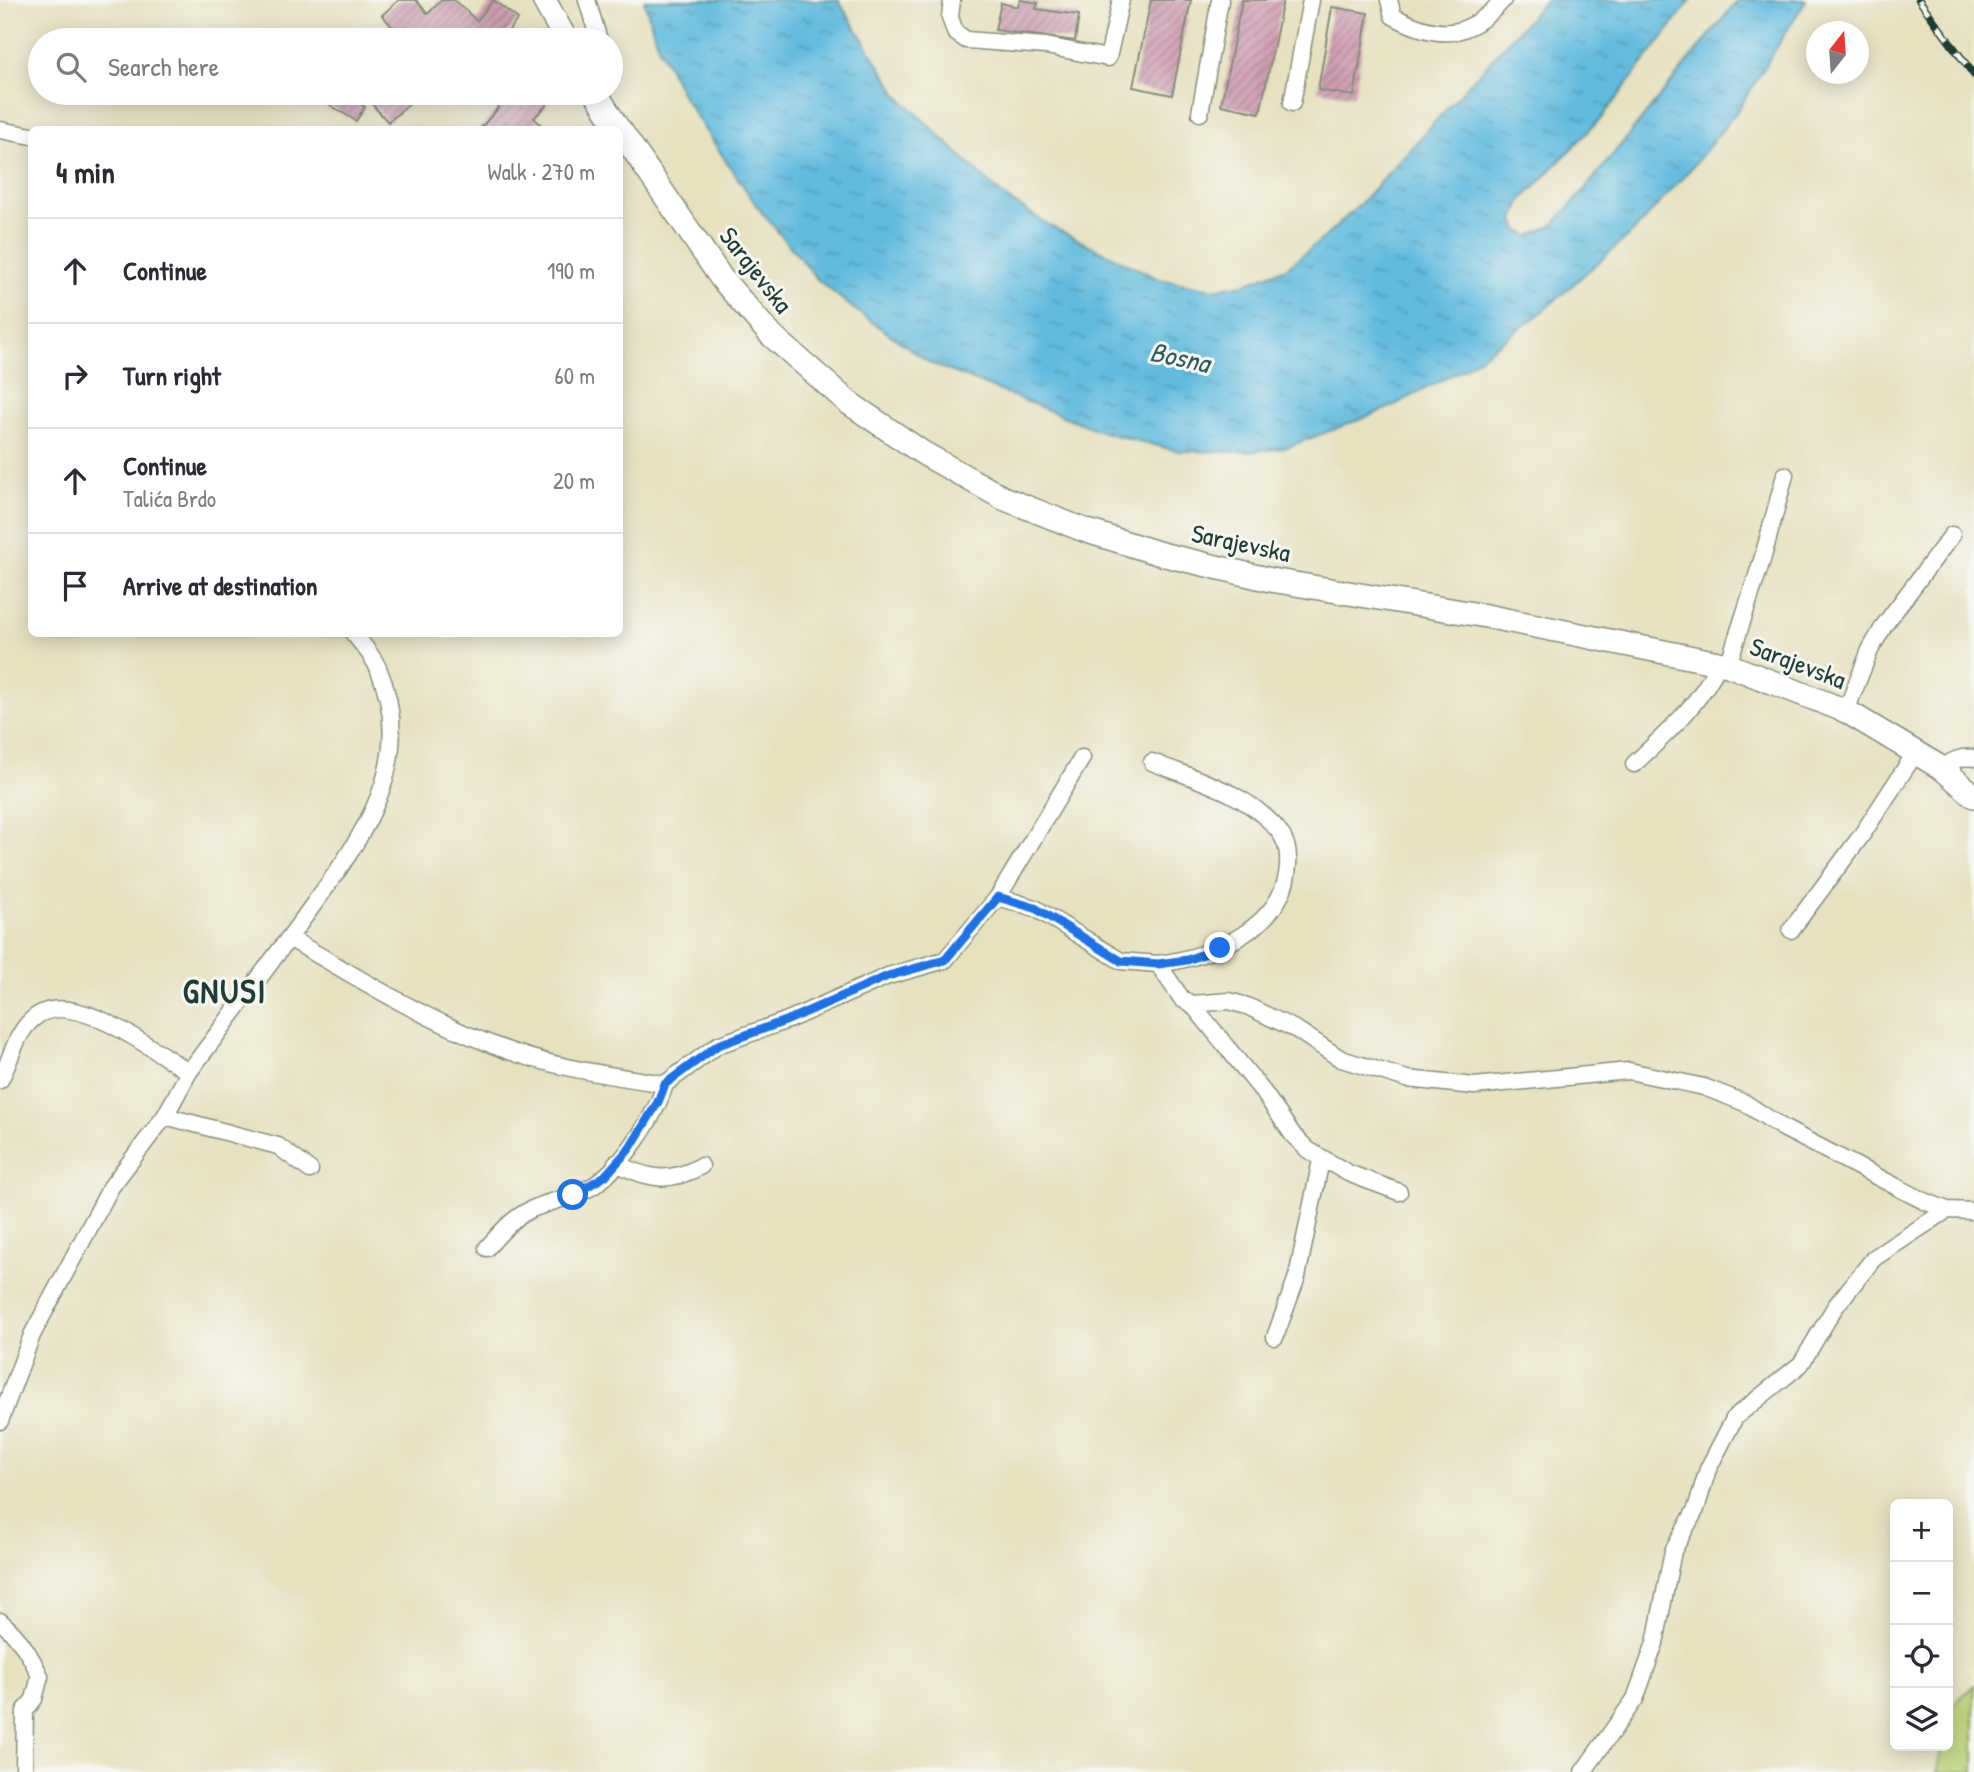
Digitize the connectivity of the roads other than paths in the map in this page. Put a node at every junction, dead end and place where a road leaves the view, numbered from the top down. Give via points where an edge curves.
1 (544, 0) edge
2 (587, 0) edge
3 (952, 0) edge
4 (1121, 0) edge
5 (1220, 0) edge
6 (1311, 0) edge
7 (1389, 0) edge
8 (1503, 0) edge
9 (559, 28) edge
10 (595, 28) edge
11 (1292, 103) dead end
12 (603, 105) edge
13 (1200, 113) dead end
14 (617, 126) edge
15 (0, 130) edge
16 (28, 135) edge
17 (623, 136) edge
18 (1785, 475) dead end
19 (1952, 535) dead end
20 (356, 637) edge
21 (1723, 664) junction
22 (1846, 711) junction
23 (1916, 752) junction
24 (1082, 758) dead end
25 (1974, 758) edge
26 (1152, 762) dead end
27 (1634, 764) dead end
28 (1943, 769) junction
29 (1974, 796) edge
30 (998, 897) junction
31 (1791, 930) dead end
32 (289, 938) junction
33 (1158, 964) junction
34 (1192, 1004) junction
35 (189, 1072) junction
36 (0, 1080) edge
37 (665, 1084) junction
38 (165, 1116) junction
39 (1321, 1160) junction
40 (616, 1163) junction
41 (701, 1166) dead end
42 (310, 1170) dead end
43 (1399, 1192) dead end
44 (1947, 1210) junction
45 (1974, 1211) edge
46 (487, 1248) dead end
47 (1275, 1337) dead end
48 (0, 1421) edge
49 (0, 1621) edge
50 (24, 1770) dead end
51 (1583, 1772) edge

1 - 9 main road
2 - 10 street
3 - 4 street via 950,17 955,32 966,40 1046,46 1108,58
5 - 13 street
6 - 11 street
7 - 8 street via 1393,16 1416,28 1455,34 1480,22
12 - 14 main road, Sarajevska
15 - 16 street
17 - 21 main road, Sarajevska via 722,279 770,334 849,403 923,453 1003,498 1161,554 1259,577 1486,616
18 - 21 street via 1763,557
19 - 22 street via 1885,624
20 - 32 street via 378,667 389,702 392,738 388,771 378,806
21 - 22 main road, Sarajevska
21 - 27 street via 1691,707
22 - 23 main road, Sarajevska
23 - 28 main road, Sarajevska
23 - 31 street
24 - 30 street
25 - 28 street via 1948,763
26 - 33 street via 1236,795 1280,832 1289,851 1280,899 1259,922 1220,948
28 - 29 main road, Sarajevska
30 - 33 street via 1035,908 1121,961
30 - 37 street via 945,960 888,976 718,1045
32 - 35 street
32 - 37 street via 433,1019 494,1046 568,1068
33 - 34 street via 1182,999
34 - 39 street via 1293,1135
34 - 44 street via 1229,1001 1247,1006 1297,1030 1341,1059 1407,1079 1474,1086 1629,1071 1704,1087 1745,1103 1783,1128
35 - 36 street via 112,1026 61,1008 38,1015 28,1025
35 - 38 street
37 - 40 street via 650,1117
38 - 42 street via 278,1146
38 - 48 street via 111,1187 32,1335
39 - 43 street
39 - 47 street via 1297,1277
40 - 41 street via 644,1174 679,1178
40 - 46 street via 593,1186 534,1208 506,1226
44 - 45 street
44 - 51 street via 1874,1258 1835,1307 1801,1364 1735,1417 1673,1551 1655,1643 1635,1699
49 - 50 street via 14,1632 40,1676 34,1699 25,1711

